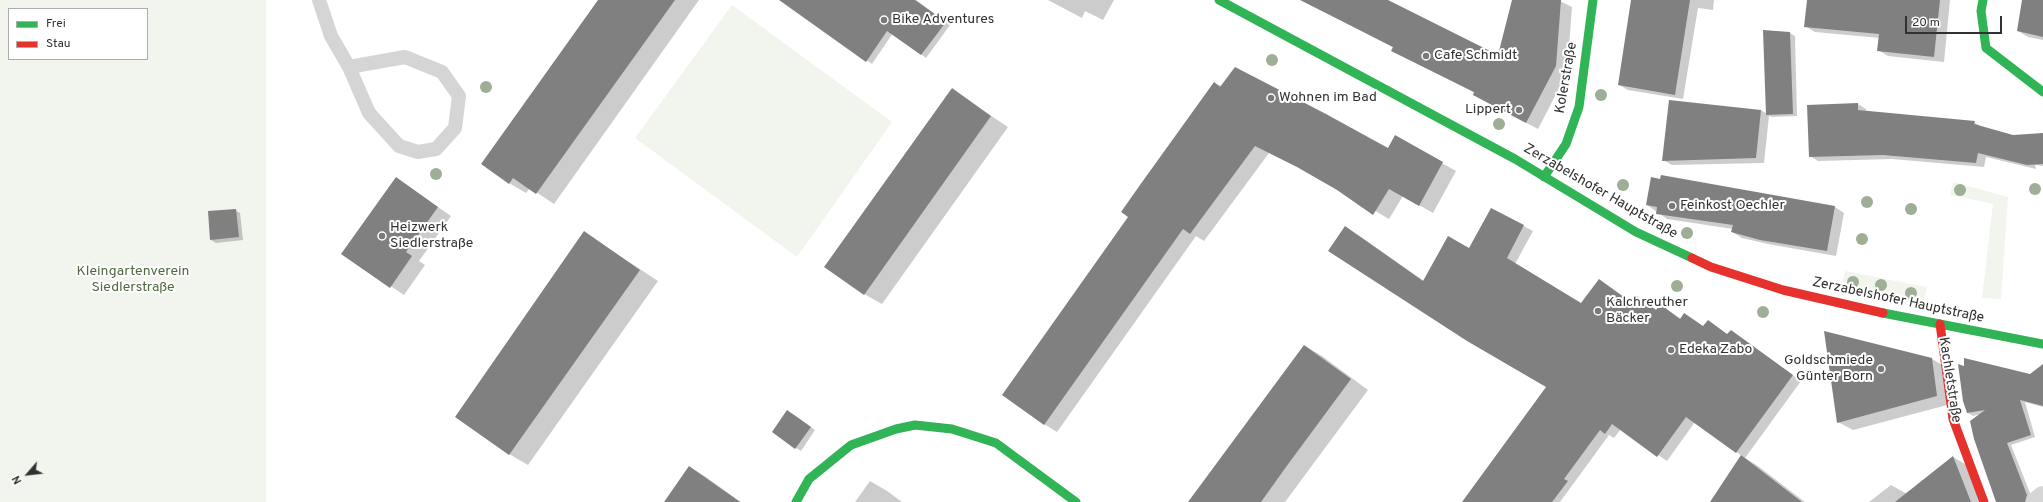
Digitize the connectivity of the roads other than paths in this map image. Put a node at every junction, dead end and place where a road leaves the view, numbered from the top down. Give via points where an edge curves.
1 (319, 0) edge
2 (1219, 0) edge
3 (1593, 0) edge
4 (1983, 0) edge
5 (349, 67) junction
6 (2043, 92) edge
7 (1544, 177) junction
8 (1940, 324) junction
9 (2043, 344) edge
10 (2043, 497) edge
11 (796, 502) edge
12 (1076, 502) edge
13 (1984, 502) edge
14 (2038, 502) edge

1 - 5 lane via 331,36
2 - 7 street, Zerzabelshofer Hauptstraße via 1488,144
3 - 7 street, Kolerstraße via 1579,107 1566,144
4 - 6 street via 1981,11 1986,48
5 - 5 lane via 369,113 399,146 418,152 436,149 455,128 459,96 442,72 405,57
7 - 8 street, Zerzabelshofer Hauptstraße via 1636,232 1711,267 1783,290
8 - 9 street, Zerzabelshofer Hauptstraße
8 - 13 street, Kachletstraße via 1953,419
10 - 14 street
11 - 12 street via 809,479 850,445 915,425 952,429 996,444

